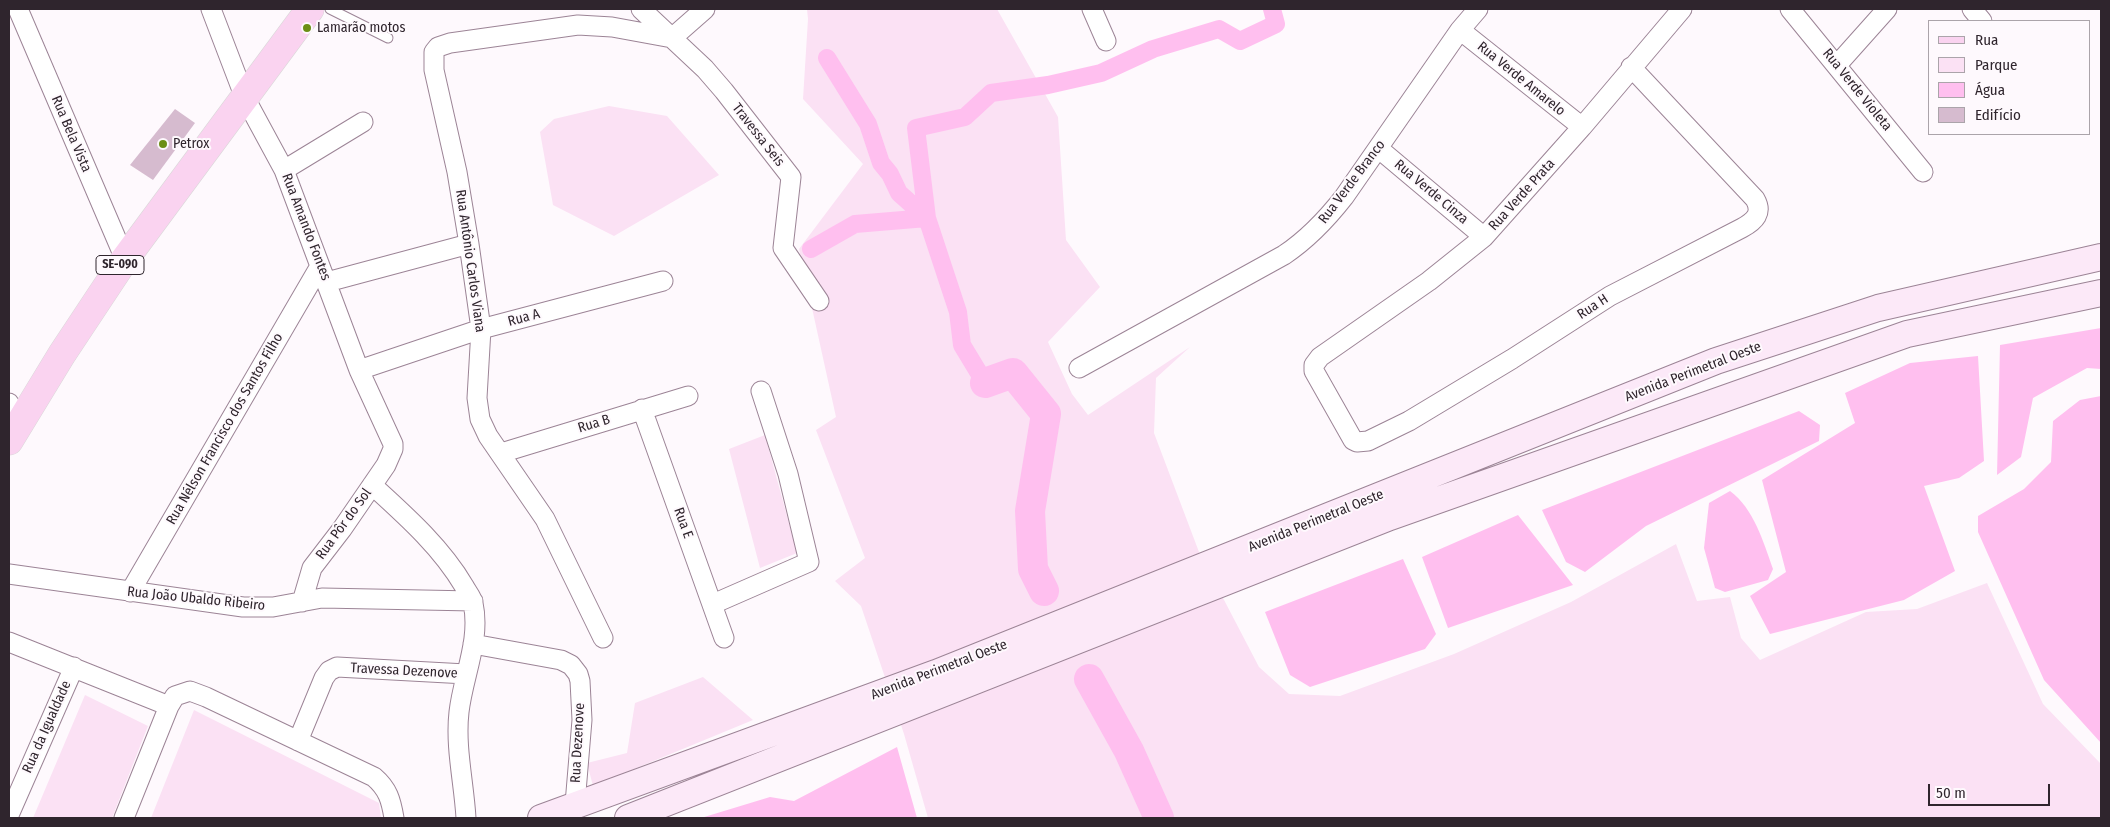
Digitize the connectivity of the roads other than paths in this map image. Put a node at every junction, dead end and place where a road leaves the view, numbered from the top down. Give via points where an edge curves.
1 (18, 9) edge
2 (212, 9) edge
3 (310, 9) edge
4 (330, 9) edge
5 (641, 9) edge
6 (704, 9) edge
7 (1092, 9) edge
8 (1478, 9) edge
9 (1682, 9) edge
10 (1790, 9) edge
11 (1888, 9) edge
12 (1972, 9) edge
13 (1981, 20) edge
14 (1460, 30) junction
15 (388, 38) dead end
16 (672, 38) junction
17 (1106, 41) dead end
18 (1837, 65) junction
19 (1631, 67) junction
20 (245, 98) junction
21 (363, 122) dead end
22 (1582, 127) junction
23 (1378, 148) junction
24 (284, 170) junction
25 (1923, 172) dead end
26 (1484, 236) junction
27 (470, 244) junction
28 (2101, 257) edge
29 (125, 259) junction
30 (324, 274) junction
31 (663, 281) dead end
32 (2101, 293) edge
33 (819, 301) dead end
34 (481, 329) junction
35 (1331, 348) joint
36 (1079, 368) dead end
37 (358, 370) junction
38 (761, 391) dead end
39 (688, 396) dead end
40 (642, 409) junction
41 (12, 422) edge
42 (393, 449) joint
43 (500, 453) junction
44 (372, 485) junction
45 (9, 574) edge
46 (130, 592) junction
47 (302, 602) junction
48 (473, 602) junction
49 (713, 604) junction
50 (603, 638) dead end
51 (724, 638) dead end
52 (9, 642) edge
53 (473, 644) junction
54 (74, 667) junction
55 (466, 674) junction
56 (169, 706) junction
57 (298, 741) junction
58 (575, 804) junction
59 (9, 815) edge
60 (124, 818) edge
61 (394, 818) edge
62 (466, 818) edge
63 (541, 818) edge
64 (628, 818) edge

1 - 29 street, Rua Bela Vista
2 - 20 street, Rua Amando Fontes
3 - 20 main road, SE-090
4 - 15 lane
5 - 16 street, Travessa Seis
6 - 16 street
7 - 17 street
8 - 14 street, Rua Verde Branco
9 - 19 street, Rua Verde Prata
10 - 18 street, Rua Verde Violeta
11 - 18 street
12 - 13 street
14 - 22 street, Rua Verde Amarelo
14 - 23 street, Rua Verde Branco
16 - 27 street, Rua Antônio Carlos Viana via 612,27 578,25 450,43 436,49 434,70
16 - 33 street, Travessa Seis via 724,91 791,177 783,248
18 - 25 street, Rua Verde Violeta
19 - 22 street, Rua Verde Prata
19 - 35 street, Rua H via 1755,199 1758,211 1752,222 1610,296 1488,374 1409,421 1368,441 1357,442 1350,437 1314,371 1317,361
20 - 24 street, Rua Amando Fontes
20 - 29 main road, SE-090
21 - 24 street
22 - 26 street, Rua Verde Prata
23 - 26 street, Rua Verde Cinza
23 - 36 street, Rua Verde Branco via 1327,220 1302,242
24 - 30 street, Rua Amando Fontes
26 - 35 street, Rua Verde Prata via 1429,281
27 - 30 street
27 - 34 street, Rua Antônio Carlos Viana
28 - 58 main road, Avenida Perimetral Oeste via 1878,308 1716,361 936,673
29 - 41 main road, SE-090
30 - 37 street, Rua Amando Fontes
30 - 46 street, Rua Nélson Francisco dos Santos Filho
31 - 34 street, Rua A
32 - 64 main road, Avenida Perimetral Oeste via 1907,334 1349,532
34 - 37 street, Rua A
34 - 43 street, Rua Antônio Carlos Viana via 478,408 483,428
37 - 42 street, Rua Amando Fontes via 391,438
38 - 49 street via 788,474 809,562
39 - 40 street, Rua B
40 - 43 street, Rua B
40 - 49 street, Rua E
42 - 44 street, Rua Pôr do Sol
43 - 50 street, Rua Antônio Carlos Viana via 545,519
44 - 47 street, Rua Pôr do Sol via 312,568
44 - 48 street via 441,554
45 - 46 street, Rua João Ubaldo Ribeiro
46 - 47 street, Rua João Ubaldo Ribeiro via 243,607 273,607
47 - 48 street, Rua João Ubaldo Ribeiro via 322,598
48 - 53 street
49 - 51 street, Rua E
52 - 54 street, Rua da Igualdade
53 - 55 street
53 - 58 street, Rua Dezenove via 561,660 578,674 582,720
54 - 56 street, Rua da Igualdade
54 - 59 street, Rua da Igualdade
55 - 57 street, Travessa Dezenove via 336,667 324,678
55 - 62 street via 458,724
56 - 57 street via 175,696 190,691
56 - 60 street
57 - 61 street via 374,777 388,793
58 - 63 main road, Avenida Perimetral Oeste

